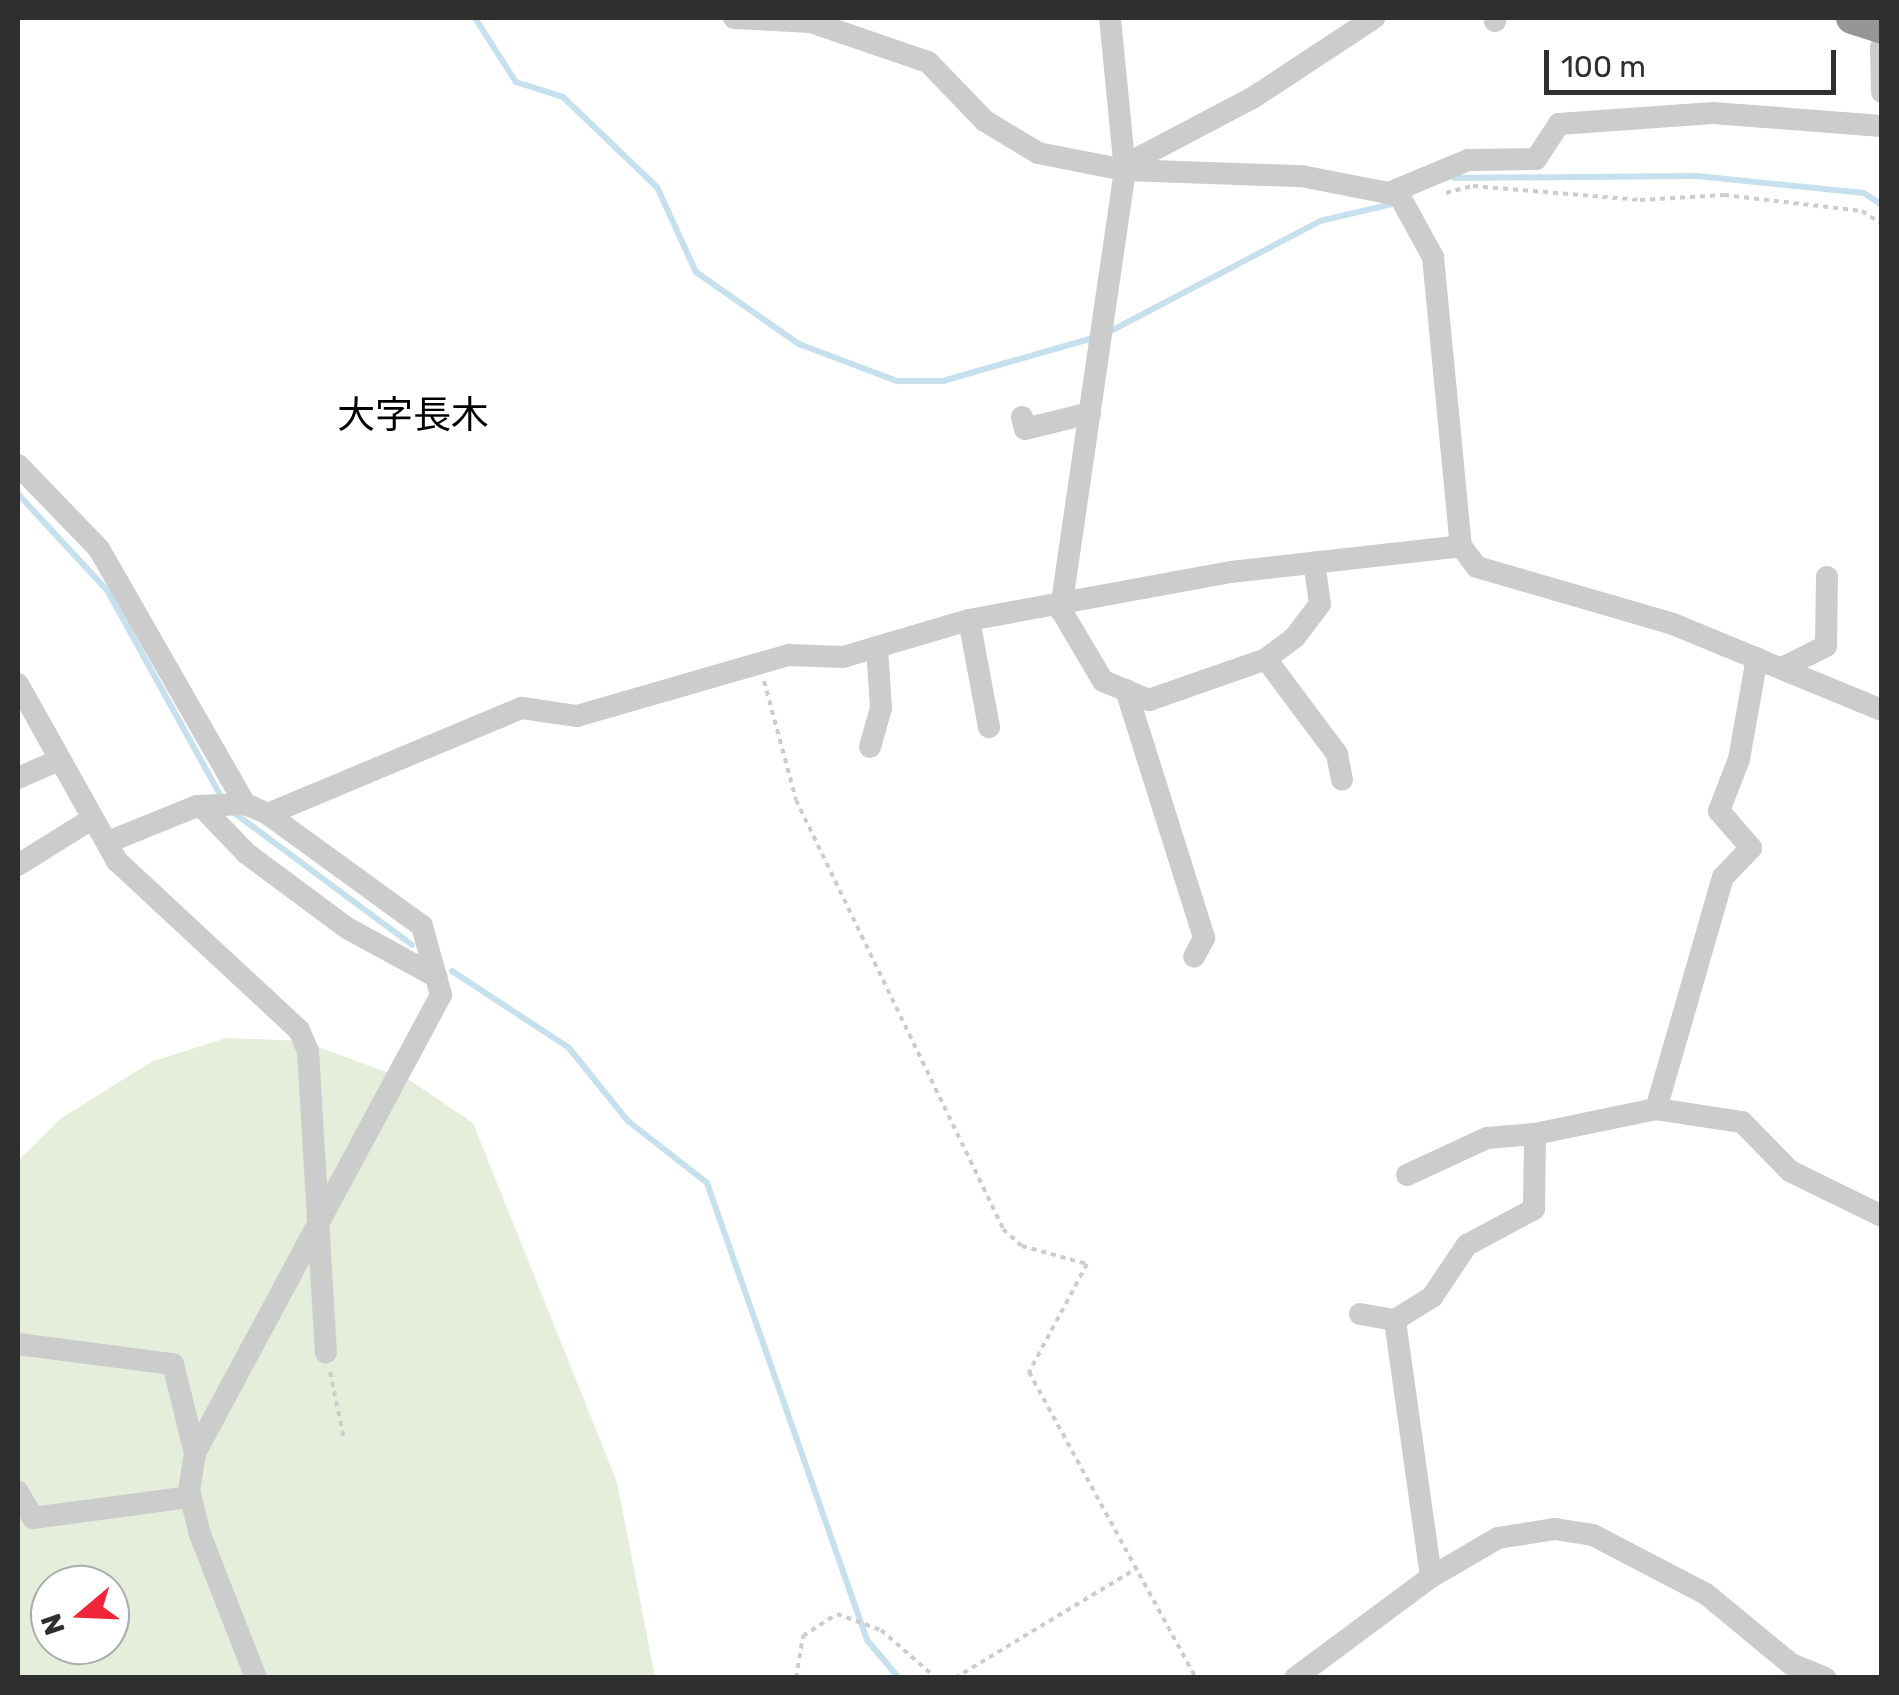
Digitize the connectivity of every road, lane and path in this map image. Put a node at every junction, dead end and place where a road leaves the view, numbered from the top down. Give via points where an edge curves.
1 (734, 18) edge
2 (1110, 18) edge
3 (1374, 18) edge
4 (1842, 18) edge
5 (1852, 18) edge
6 (1882, 28) edge
7 (1881, 47) edge
8 (1882, 92) edge
9 (1882, 126) edge
10 (1125, 168) junction
11 (1402, 202) junction
12 (1882, 224) edge
13 (1090, 413) junction
14 (1022, 417) dead end
15 (18, 464) edge
16 (1461, 546) junction
17 (1314, 562) junction
18 (1827, 577) dead end
19 (1061, 610) junction
20 (969, 620) junction
21 (877, 647) junction
22 (1757, 658) junction
23 (1266, 660) junction
24 (761, 667) junction
25 (1782, 668) junction
26 (18, 684) edge
27 (1126, 690) junction
28 (1879, 702) edge
29 (989, 727) dead end
30 (870, 747) dead end
31 (57, 760) junction
32 (18, 778) edge
33 (1342, 780) dead end
34 (244, 804) junction
35 (206, 806) junction
36 (268, 814) junction
37 (90, 820) junction
38 (108, 842) junction
39 (18, 864) edge
40 (1194, 956) dead end
41 (438, 977) junction
42 (1656, 1110) junction
43 (1535, 1134) junction
44 (1408, 1175) dead end
45 (320, 1215) junction
46 (1882, 1216) edge
47 (1360, 1314) dead end
48 (1395, 1320) junction
49 (18, 1344) edge
50 (326, 1352) joint
51 (344, 1439) dead end
52 (195, 1453) junction
53 (18, 1492) edge
54 (191, 1497) junction
55 (1136, 1570) junction
56 (1431, 1578) junction
57 (256, 1678) edge
58 (796, 1678) edge
59 (936, 1678) edge
60 (955, 1678) edge
61 (1196, 1678) edge
62 (1295, 1678) edge
63 (1826, 1678) edge

1 - 10 street via 812,22 928,62 1011,141
2 - 10 street
3 - 10 street via 1254,97
4 - 7 street
5 - 6 highway
7 - 8 street
9 - 11 street via 1713,114 1559,124 1536,159 1468,160
10 - 11 street via 1301,176
10 - 13 street
11 - 12 path via 1501,187 1640,200 1724,195 1862,211
11 - 16 street via 1432,257
13 - 14 street via 1025,429
13 - 19 street
15 - 34 street via 99,548
16 - 17 street
16 - 22 street via 1492,578 1674,624
17 - 19 street
17 - 23 street via 1320,604
18 - 25 street via 1826,646
19 - 20 street
19 - 27 street via 1083,656
20 - 21 street
20 - 29 street
21 - 24 street
21 - 30 street via 882,708
22 - 25 street
22 - 42 street via 1740,758 1719,812 1750,848 1723,876
23 - 27 street via 1149,700
23 - 33 street via 1337,754
24 - 36 street via 577,716 500,714
24 - 55 path via 796,800 1003,1229 1022,1246 1087,1264 1029,1372
25 - 28 street
26 - 31 street
27 - 40 street via 1204,938
31 - 32 street
31 - 37 street
34 - 35 street
34 - 36 street
35 - 38 street
35 - 41 street via 333,917
36 - 41 street via 422,926
37 - 38 street
37 - 39 street
38 - 45 street via 299,1030
41 - 45 street via 433,1023
42 - 43 street
42 - 46 street via 1742,1122 1790,1170
43 - 44 street via 1487,1138
43 - 48 street via 1534,1209 1467,1245 1432,1297
45 - 50 street
45 - 52 street
47 - 48 street
48 - 56 street
49 - 52 street via 173,1364
50 - 51 path
52 - 54 street
53 - 54 street via 33,1518
54 - 57 street
55 - 60 path
55 - 61 path
56 - 62 street
56 - 63 street via 1498,1538 1555,1528 1592,1535 1706,1594 1791,1664
58 - 59 path via 804,1636 837,1614 881,1630

